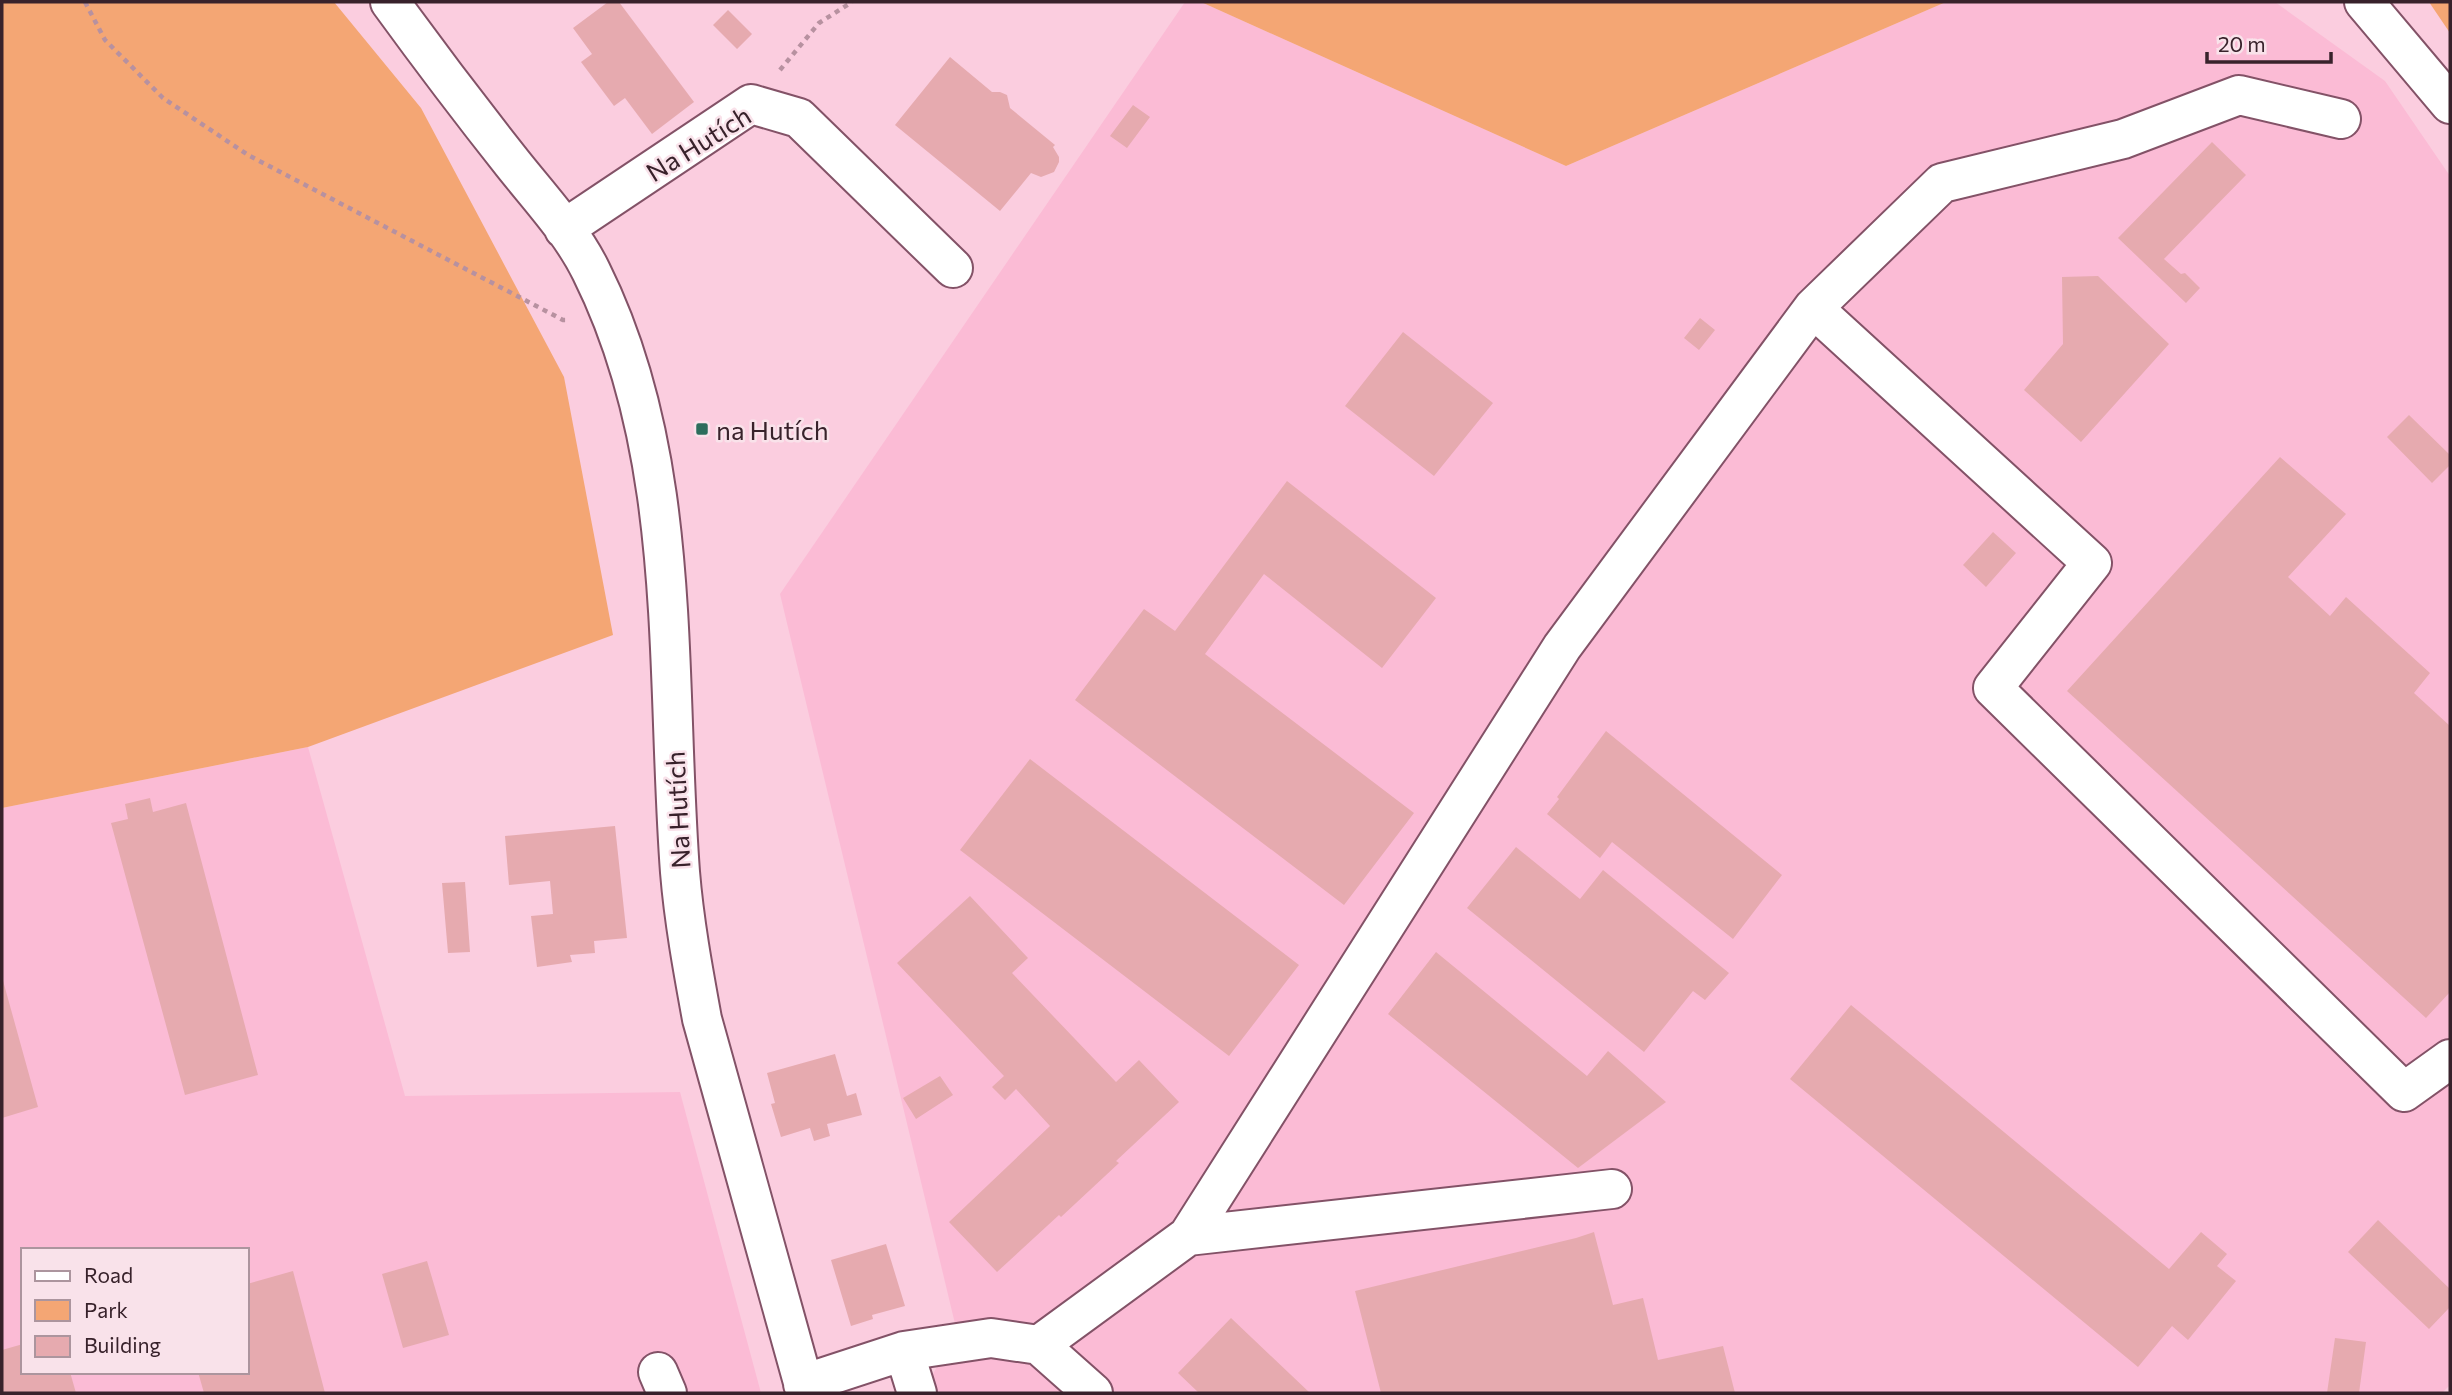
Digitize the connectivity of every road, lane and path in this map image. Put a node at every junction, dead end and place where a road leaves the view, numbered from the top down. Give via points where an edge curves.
1 (85, 2) edge
2 (390, 2) edge
3 (852, 2) edge
4 (2364, 2) edge
5 (751, 104) junction
6 (2450, 104) edge
7 (2341, 119) dead end
8 (564, 229) junction
9 (953, 268) dead end
10 (1813, 307) junction
11 (610, 313) junction
12 (2450, 1059) edge
13 (1612, 1189) dead end
14 (1188, 1236) junction
15 (1039, 1345) junction
16 (904, 1351) junction
17 (805, 1389) edge
18 (917, 1393) edge
19 (1093, 1393) edge

1 - 11 path via 106,40 163,98 248,155 563,320
2 - 8 street, Na Hutích
3 - 5 path via 819,23
4 - 6 street
5 - 8 street, Na Hutích
5 - 9 street, Na Hutích via 799,118
7 - 10 street via 2239,95 2123,139 1942,183
8 - 11 street, Na Hutích via 590,268
10 - 12 street via 2092,563 1993,688 2404,1092
10 - 14 street via 1562,647
11 - 17 street, Na Hutích via 633,374 648,436 665,566 680,873 691,961 702,1019
13 - 14 street
14 - 15 street
15 - 16 street via 991,1338
15 - 19 street
16 - 17 street
16 - 18 street

